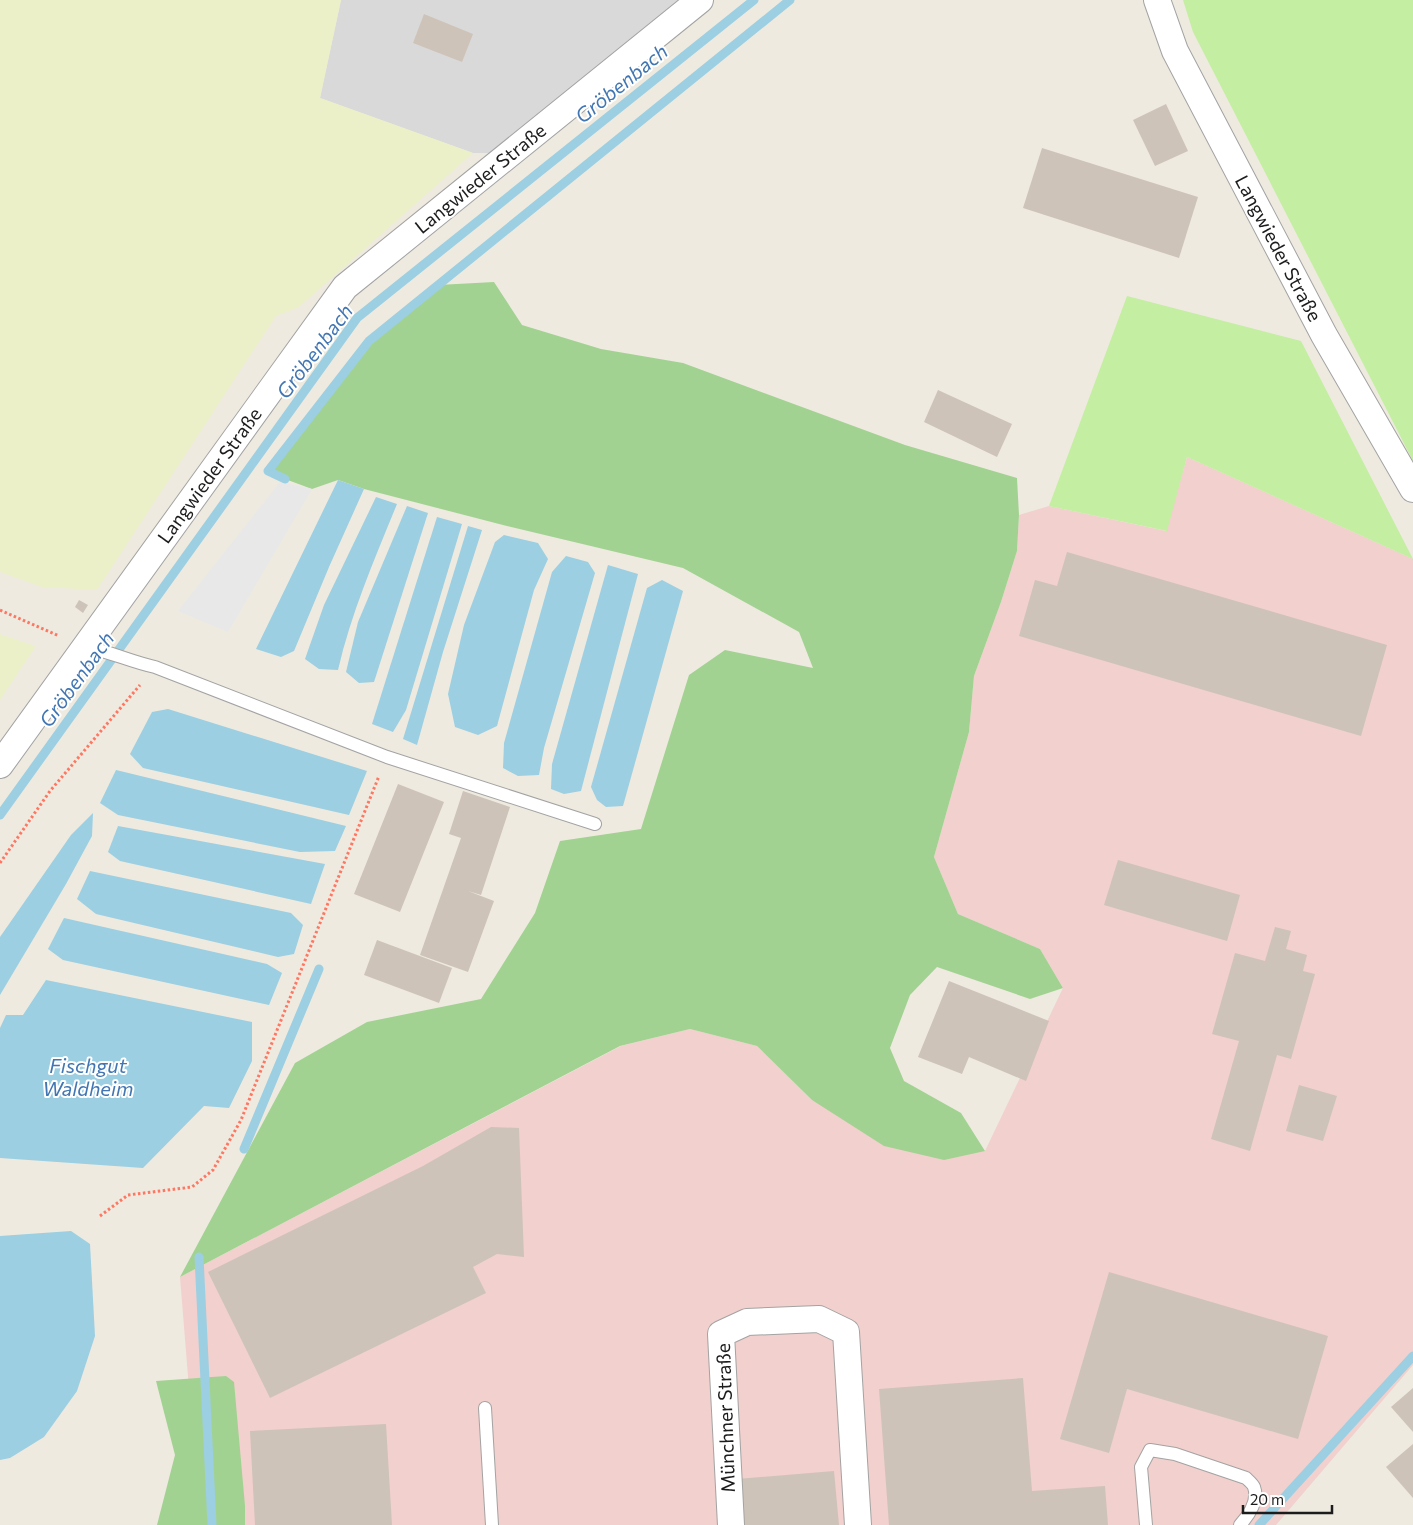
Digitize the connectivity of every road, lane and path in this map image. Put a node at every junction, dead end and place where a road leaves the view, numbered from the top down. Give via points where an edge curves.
1 (700, 0) edge
2 (1157, 0) edge
3 (1413, 489) edge
4 (0, 610) edge
5 (94, 649) junction
6 (155, 667) junction
7 (387, 757) junction
8 (0, 765) edge
9 (595, 824) dead end
10 (0, 863) edge
11 (100, 1216) dead end
12 (485, 1408) dead end
13 (492, 1525) edge
14 (730, 1525) edge
15 (858, 1525) edge
16 (1146, 1525) edge
17 (1240, 1525) edge

1 - 5 street, Langwieder Straße via 345,287
2 - 3 street, Langwieder Straße via 1175,51 1324,335
4 - 5 path
5 - 6 lane
5 - 8 street, Langwieder Straße
6 - 7 lane
6 - 10 path via 50,791
7 - 9 lane
7 - 11 path via 241,1120 213,1170 192,1187 128,1195
12 - 13 lane
14 - 15 street, Münchner Straße via 721,1334 747,1322 819,1320 846,1332
16 - 17 lane via 1141,1466 1150,1450 1175,1454 1246,1478 1254,1487 1255,1502

